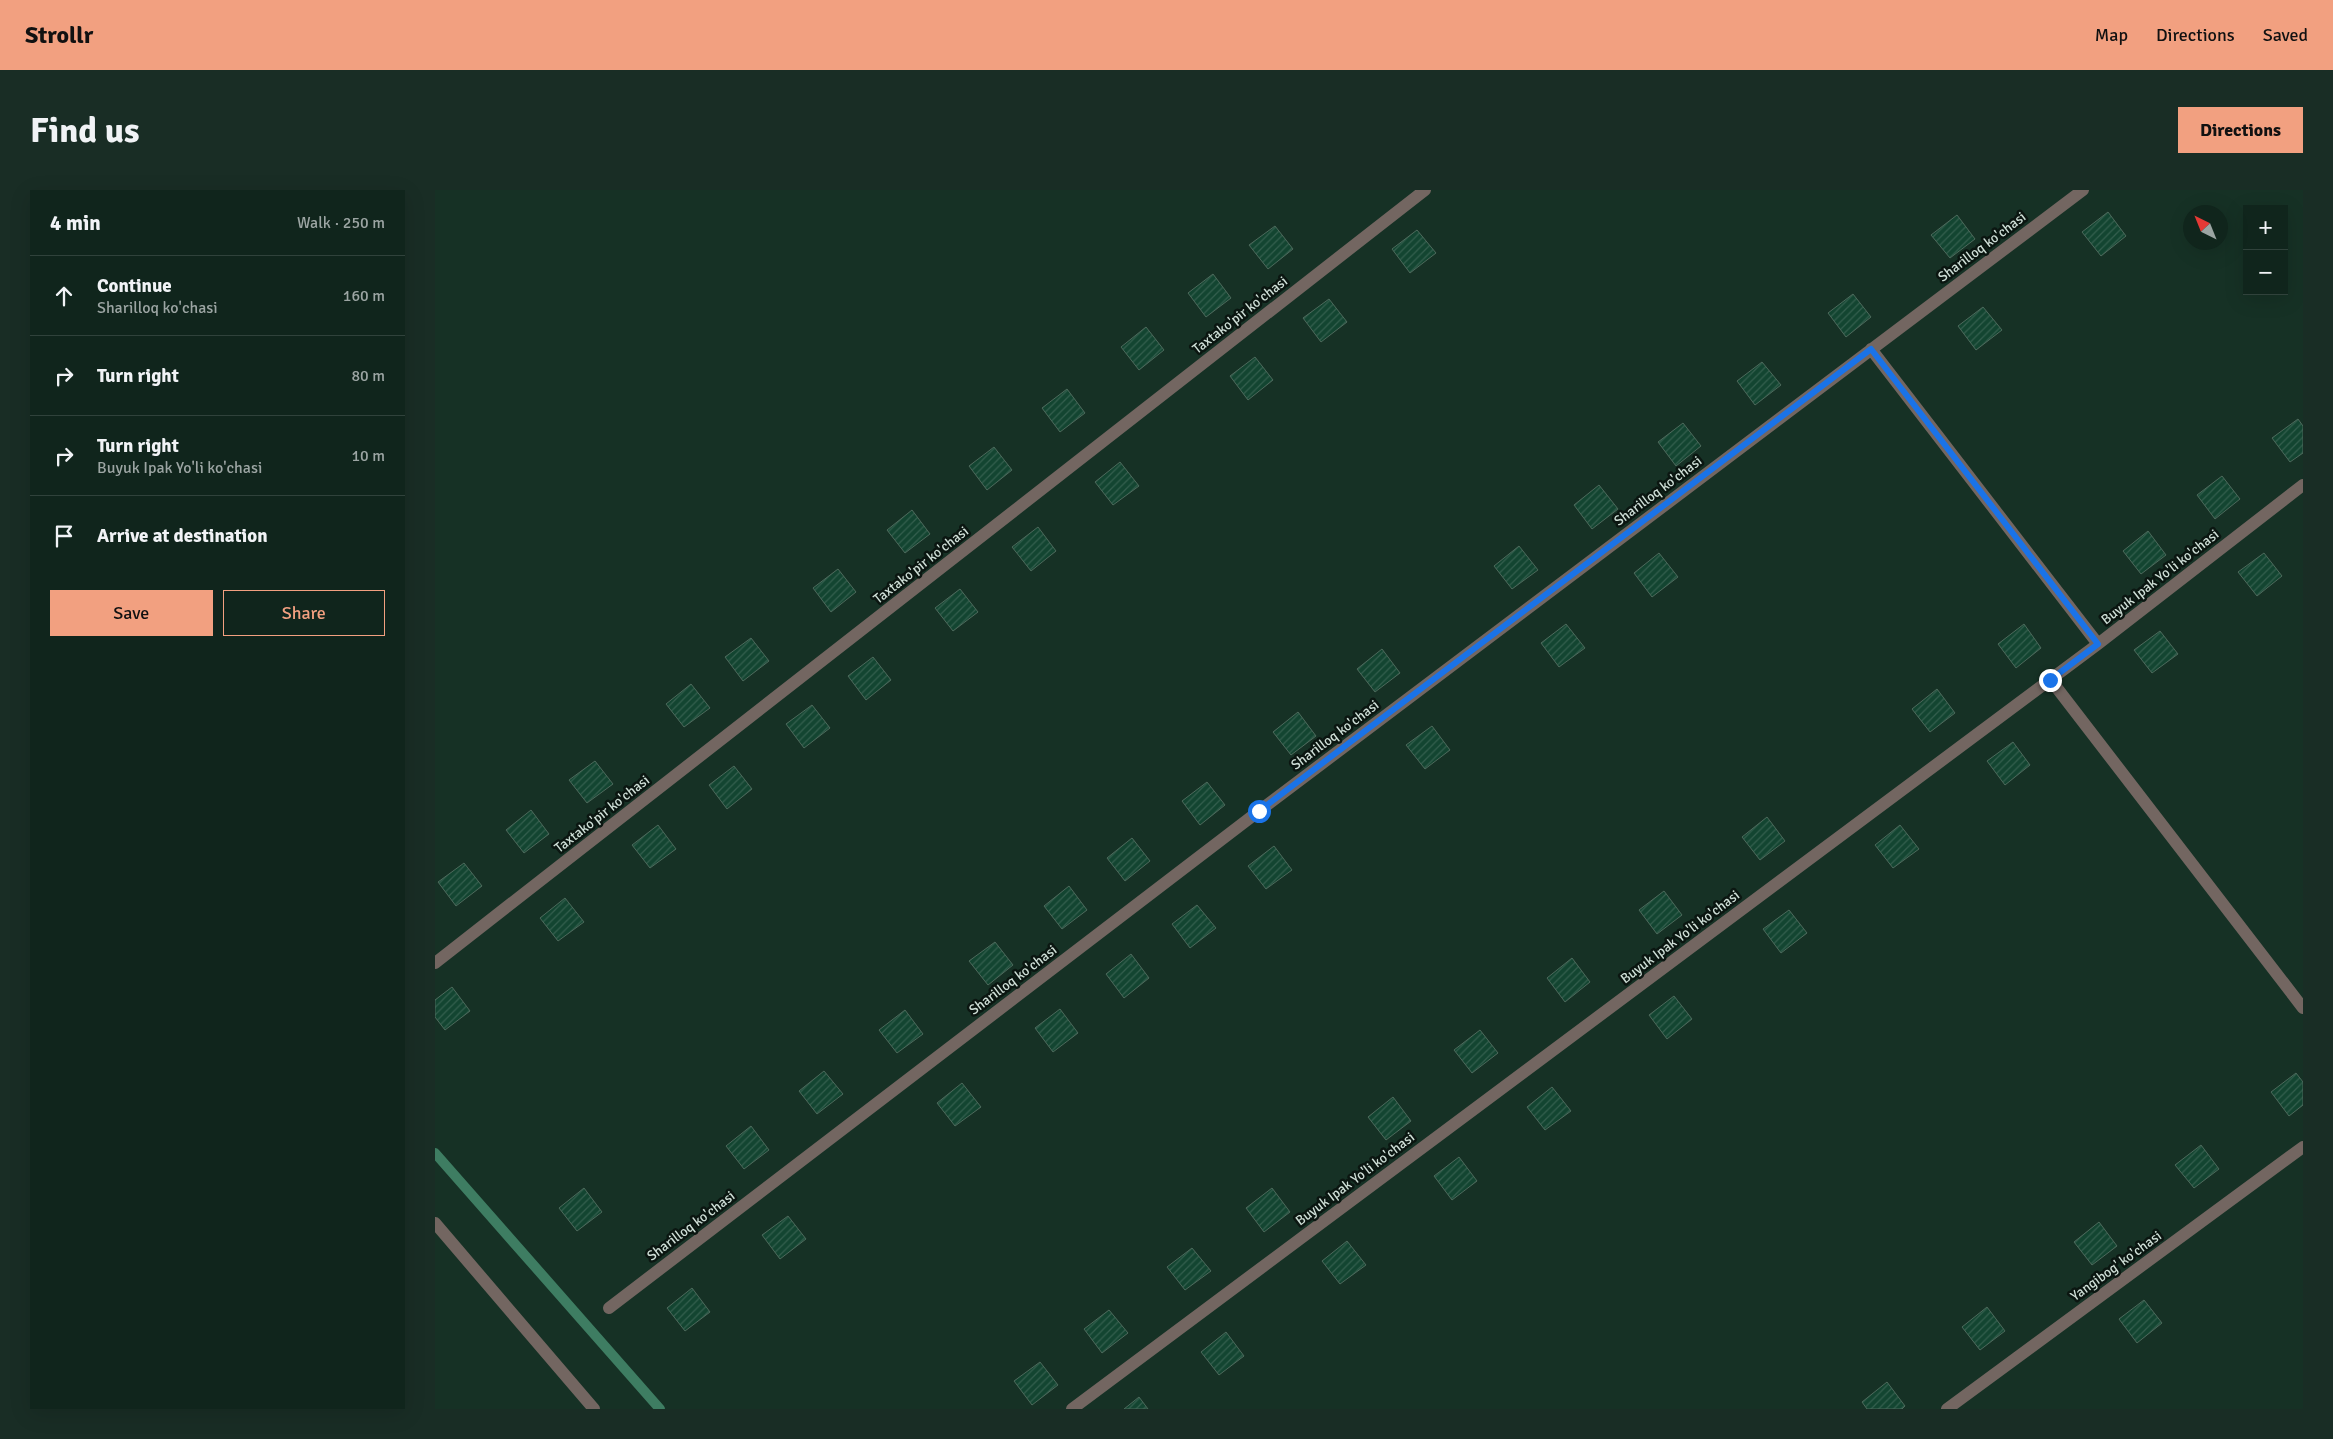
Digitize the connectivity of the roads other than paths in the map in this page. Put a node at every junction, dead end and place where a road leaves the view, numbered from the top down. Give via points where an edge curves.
1 (1425, 190) edge
2 (2083, 190) edge
3 (1871, 349) junction
4 (2303, 484) edge
5 (2098, 644) junction
6 (2050, 680) junction
7 (435, 963) edge
8 (2303, 1008) edge
9 (2303, 1147) edge
10 (435, 1223) edge
11 (609, 1308) dead end
12 (593, 1409) edge
13 (1072, 1409) edge
14 (1947, 1409) edge

1 - 7 street, Taxtako'pir ko'chasi
2 - 3 street, Sharilloq ko'chasi
3 - 5 street
3 - 11 street, Sharilloq ko'chasi
4 - 5 street, Buyuk Ipak Yo'li ko'chasi
5 - 6 street, Buyuk Ipak Yo'li ko'chasi
6 - 8 street
6 - 13 street, Buyuk Ipak Yo'li ko'chasi
9 - 14 street, Yangibog' ko'chasi
10 - 12 street

